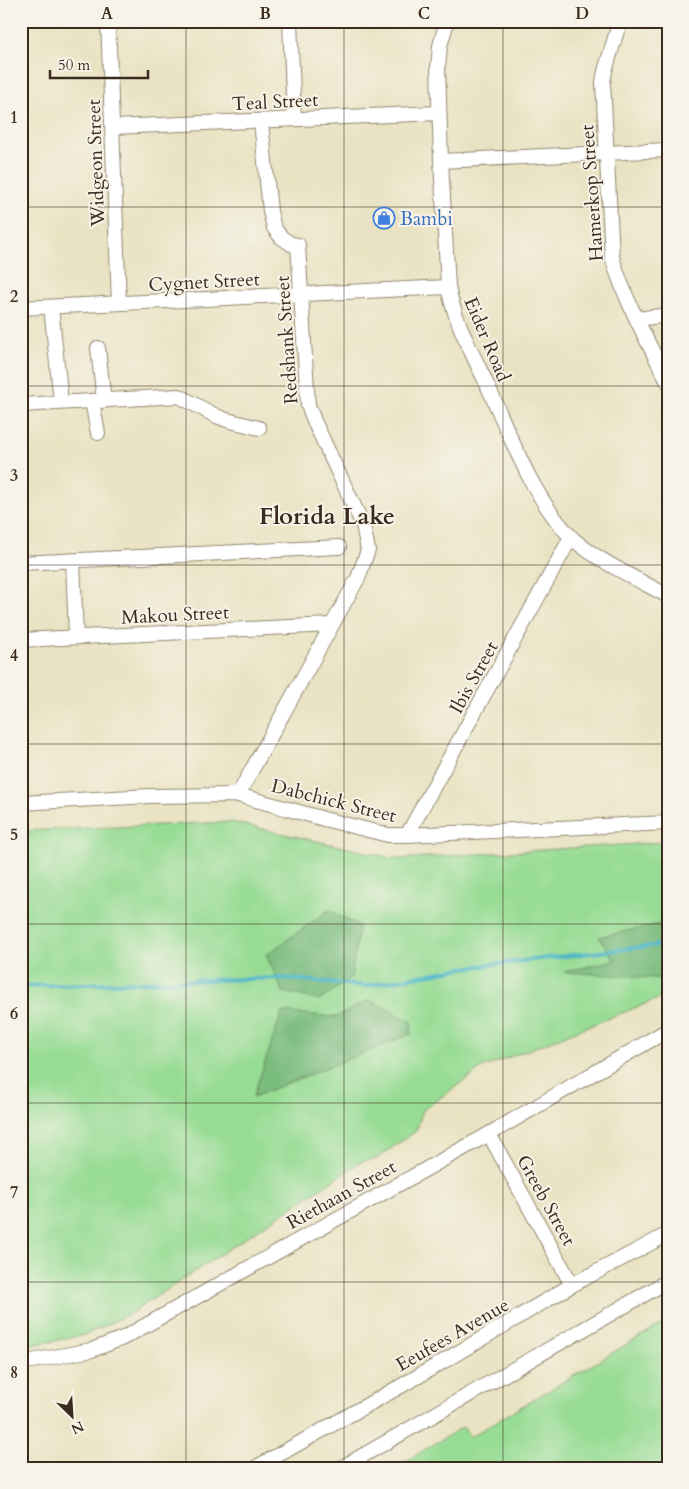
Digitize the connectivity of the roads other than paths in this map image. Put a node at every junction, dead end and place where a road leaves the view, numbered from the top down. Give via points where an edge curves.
1 (108, 21) edge
2 (290, 21) edge
3 (447, 21) edge
4 (620, 21) edge
5 (438, 114) junction
6 (294, 119) junction
7 (261, 121) junction
8 (113, 127) junction
9 (668, 150) edge
10 (607, 154) junction
11 (441, 161) junction
12 (448, 287) junction
13 (301, 295) junction
14 (119, 303) junction
15 (51, 307) junction
16 (21, 308) edge
17 (668, 315) edge
18 (637, 319) junction
19 (98, 348) dead end
20 (668, 382) edge
21 (22, 401) edge
22 (98, 401) junction
23 (61, 402) junction
24 (259, 428) dead end
25 (98, 433) dead end
26 (571, 537) junction
27 (339, 547) dead end
28 (74, 561) junction
29 (21, 563) edge
30 (668, 596) edge
31 (331, 625) junction
32 (76, 637) junction
33 (21, 640) edge
34 (238, 795) junction
35 (21, 803) edge
36 (668, 823) edge
37 (407, 835) junction
38 (668, 1030) edge
39 (489, 1134) junction
40 (668, 1234) edge
41 (668, 1281) edge
42 (572, 1285) junction
43 (21, 1363) edge
44 (256, 1468) edge
45 (341, 1468) edge

1 - 8 street, Widgeon Street
2 - 6 street
3 - 5 street, Eider Road via 438,56
4 - 10 street, Hamerkop Street via 603,82
5 - 6 street, Teal Street
5 - 11 street, Eider Road
6 - 7 street, Teal Street
7 - 8 street, Teal Street
7 - 13 street, Redshank Street via 274,228 281,237 298,245
8 - 14 street, Widgeon Street
9 - 10 street
10 - 11 street
10 - 18 street, Hamerkop Street via 612,257
11 - 12 street, Eider Road
12 - 13 street, Cygnet Street
12 - 26 street, Eider Road via 460,326 519,455 546,507
13 - 14 street, Cygnet Street
13 - 31 street, Redshank Street via 308,405 363,525 368,550 358,578
14 - 15 street, Cygnet Street
15 - 16 street, Cygnet Street
15 - 23 street
17 - 18 street
18 - 20 street, Hamerkop Street
19 - 22 street
21 - 23 street
22 - 23 street
22 - 24 street via 180,396 216,416
22 - 25 street
26 - 30 street, Eider Road via 610,564
26 - 37 street, Ibis Street
27 - 28 street
28 - 29 street
28 - 32 street
31 - 32 street, Makou Street
31 - 34 street, Redshank Street
32 - 33 street, Makou Street
34 - 35 street, Dabchick Street via 165,795
34 - 37 street, Dabchick Street via 379,832
36 - 37 street, Dabchick Street
38 - 39 street, Riethaan Street
39 - 42 street, Greeb Street
39 - 43 street, Riethaan Street via 123,1338 92,1350
40 - 42 street, Eeufees Avenue
41 - 45 street
42 - 44 street, Eeufees Avenue

